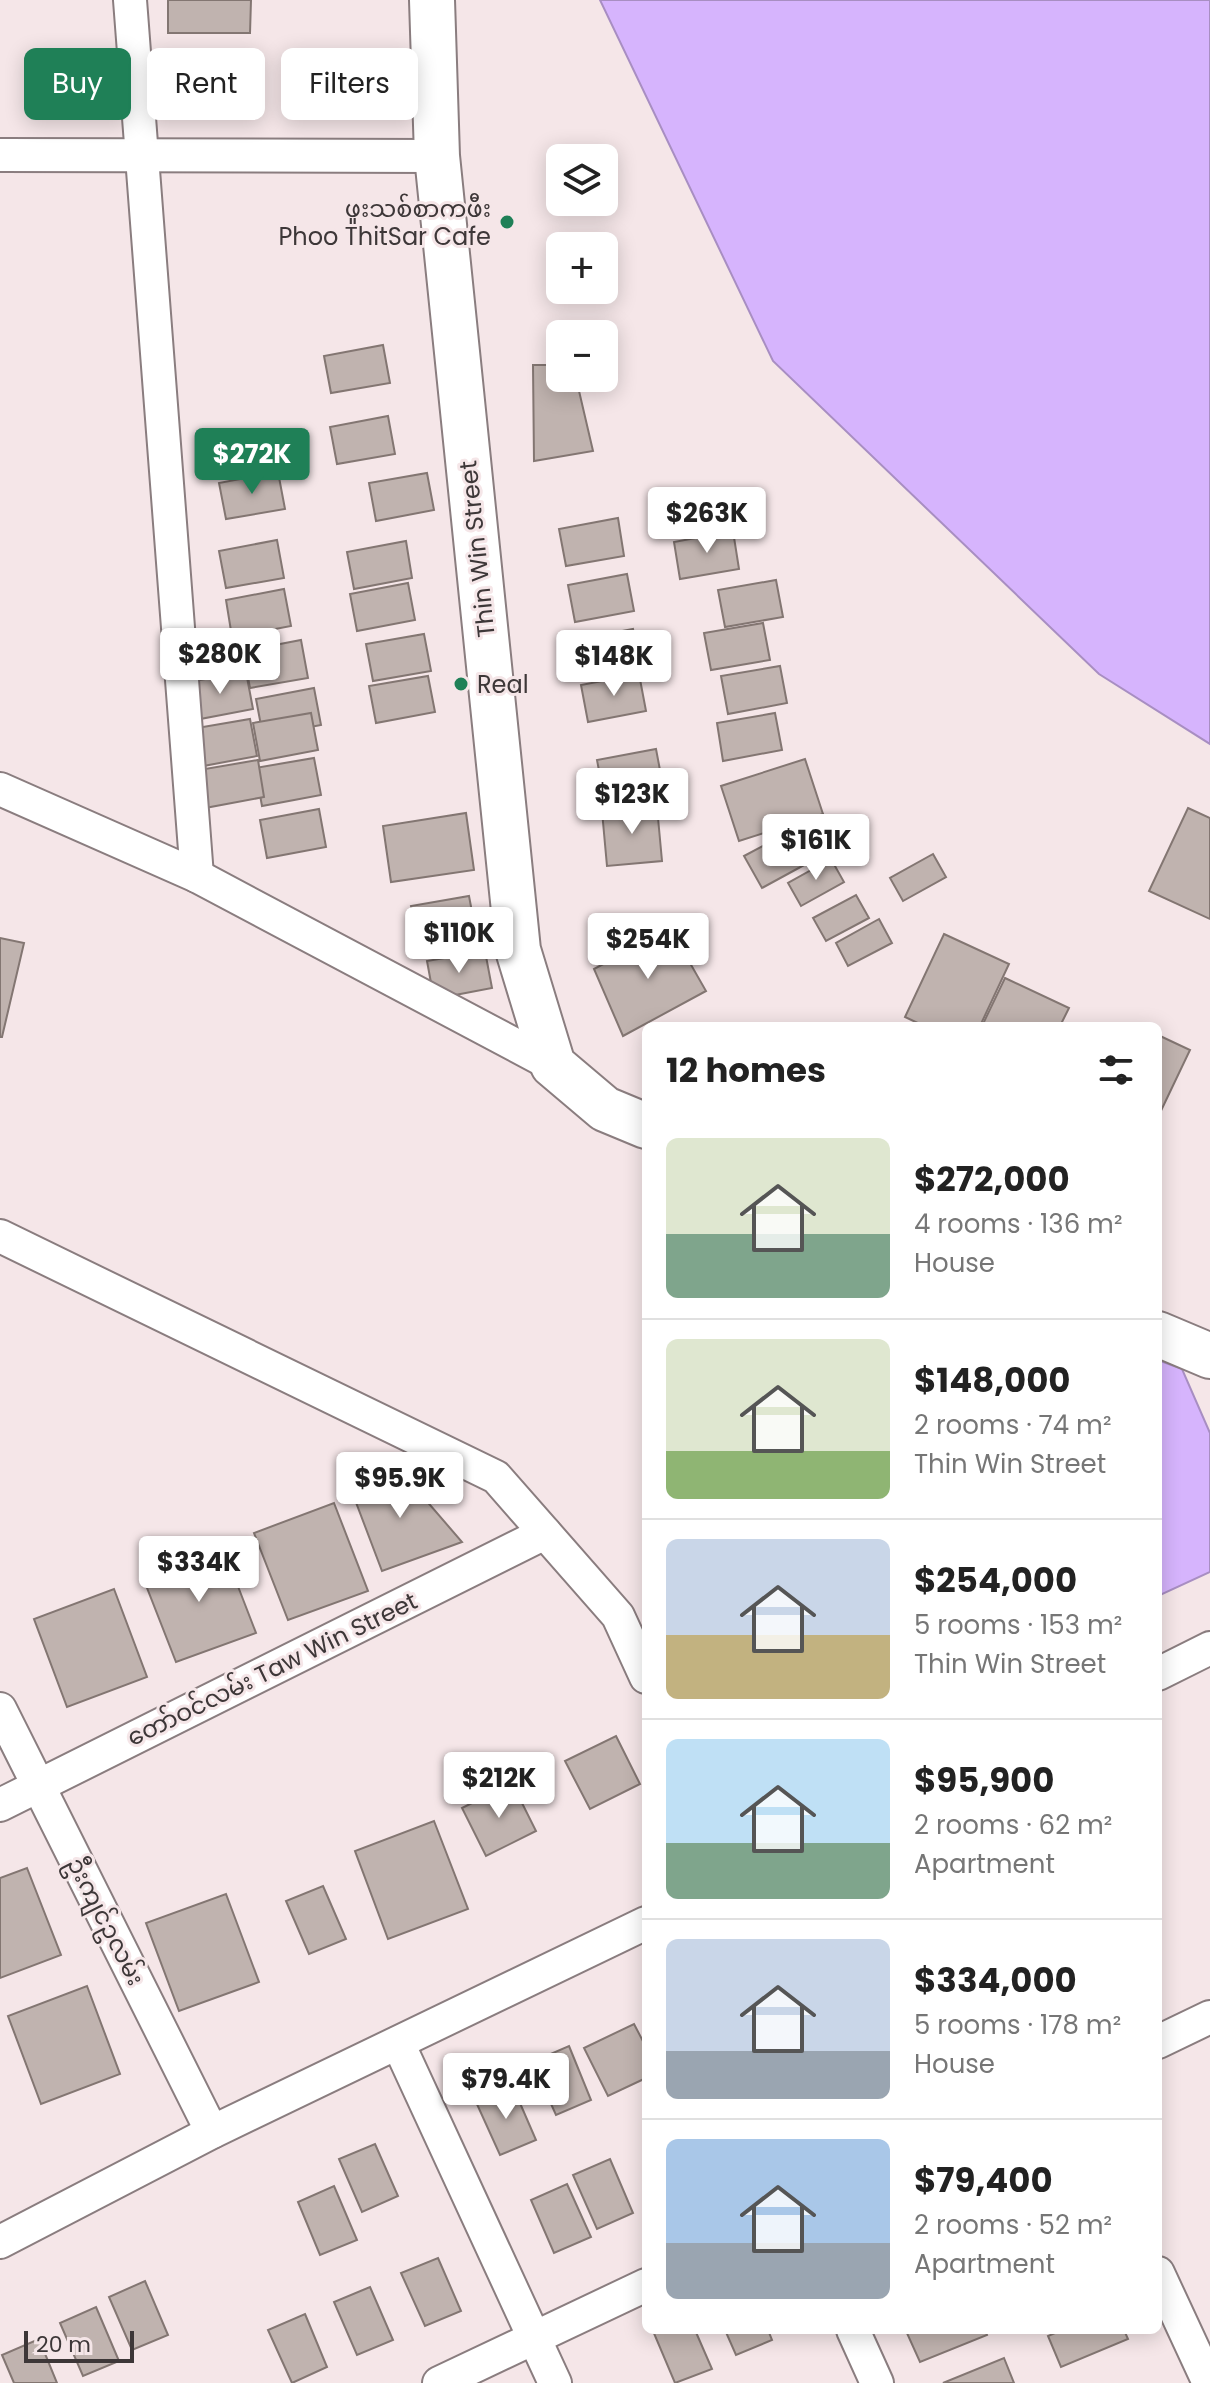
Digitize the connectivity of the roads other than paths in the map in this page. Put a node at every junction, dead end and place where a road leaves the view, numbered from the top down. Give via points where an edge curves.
1 (130, 0) edge
2 (432, 0) edge
3 (0, 155) edge
4 (140, 155) junction
5 (437, 156) junction
6 (0, 789) edge
7 (197, 876) junction
8 (553, 1065) junction
9 (642, 1124) edge
10 (0, 1236) edge
11 (1162, 1336) edge
12 (1210, 1356) edge
13 (545, 1533) junction
14 (1210, 1648) edge
15 (642, 1668) edge
16 (1162, 1672) edge
17 (0, 1709) edge
18 (38, 1786) junction
19 (0, 1805) edge
20 (642, 1925) edge
21 (1210, 2017) edge
22 (1162, 2040) edge
23 (398, 2043) junction
24 (212, 2132) junction
25 (0, 2242) edge
26 (1162, 2282) edge
27 (642, 2287) edge
28 (855, 2334) edge
29 (534, 2338) junction
30 (439, 2383) edge
31 (555, 2383) edge
32 (877, 2383) edge
33 (1209, 2383) edge

1 - 4 street
2 - 5 main road, Thin Win Street
3 - 4 street
4 - 5 street
4 - 7 street
5 - 8 main road, Thin Win Street via 518,950
6 - 7 street
7 - 8 street
8 - 9 main road via 605,1109
10 - 13 street via 496,1477
11 - 12 main road
13 - 15 street via 618,1616
13 - 18 street, တော်ဝင်လမ်း Taw Win Street
14 - 16 street
17 - 18 street, ဦးကျင်ဥလမ်း
18 - 19 street, တော်ဝင်လမ်း Taw Win Street
18 - 24 street, ဦးကျင်ဥလမ်း
20 - 23 street
21 - 22 street
23 - 24 street
23 - 29 street
24 - 25 street
26 - 33 street
27 - 29 street
28 - 32 street
29 - 30 street
29 - 31 street

